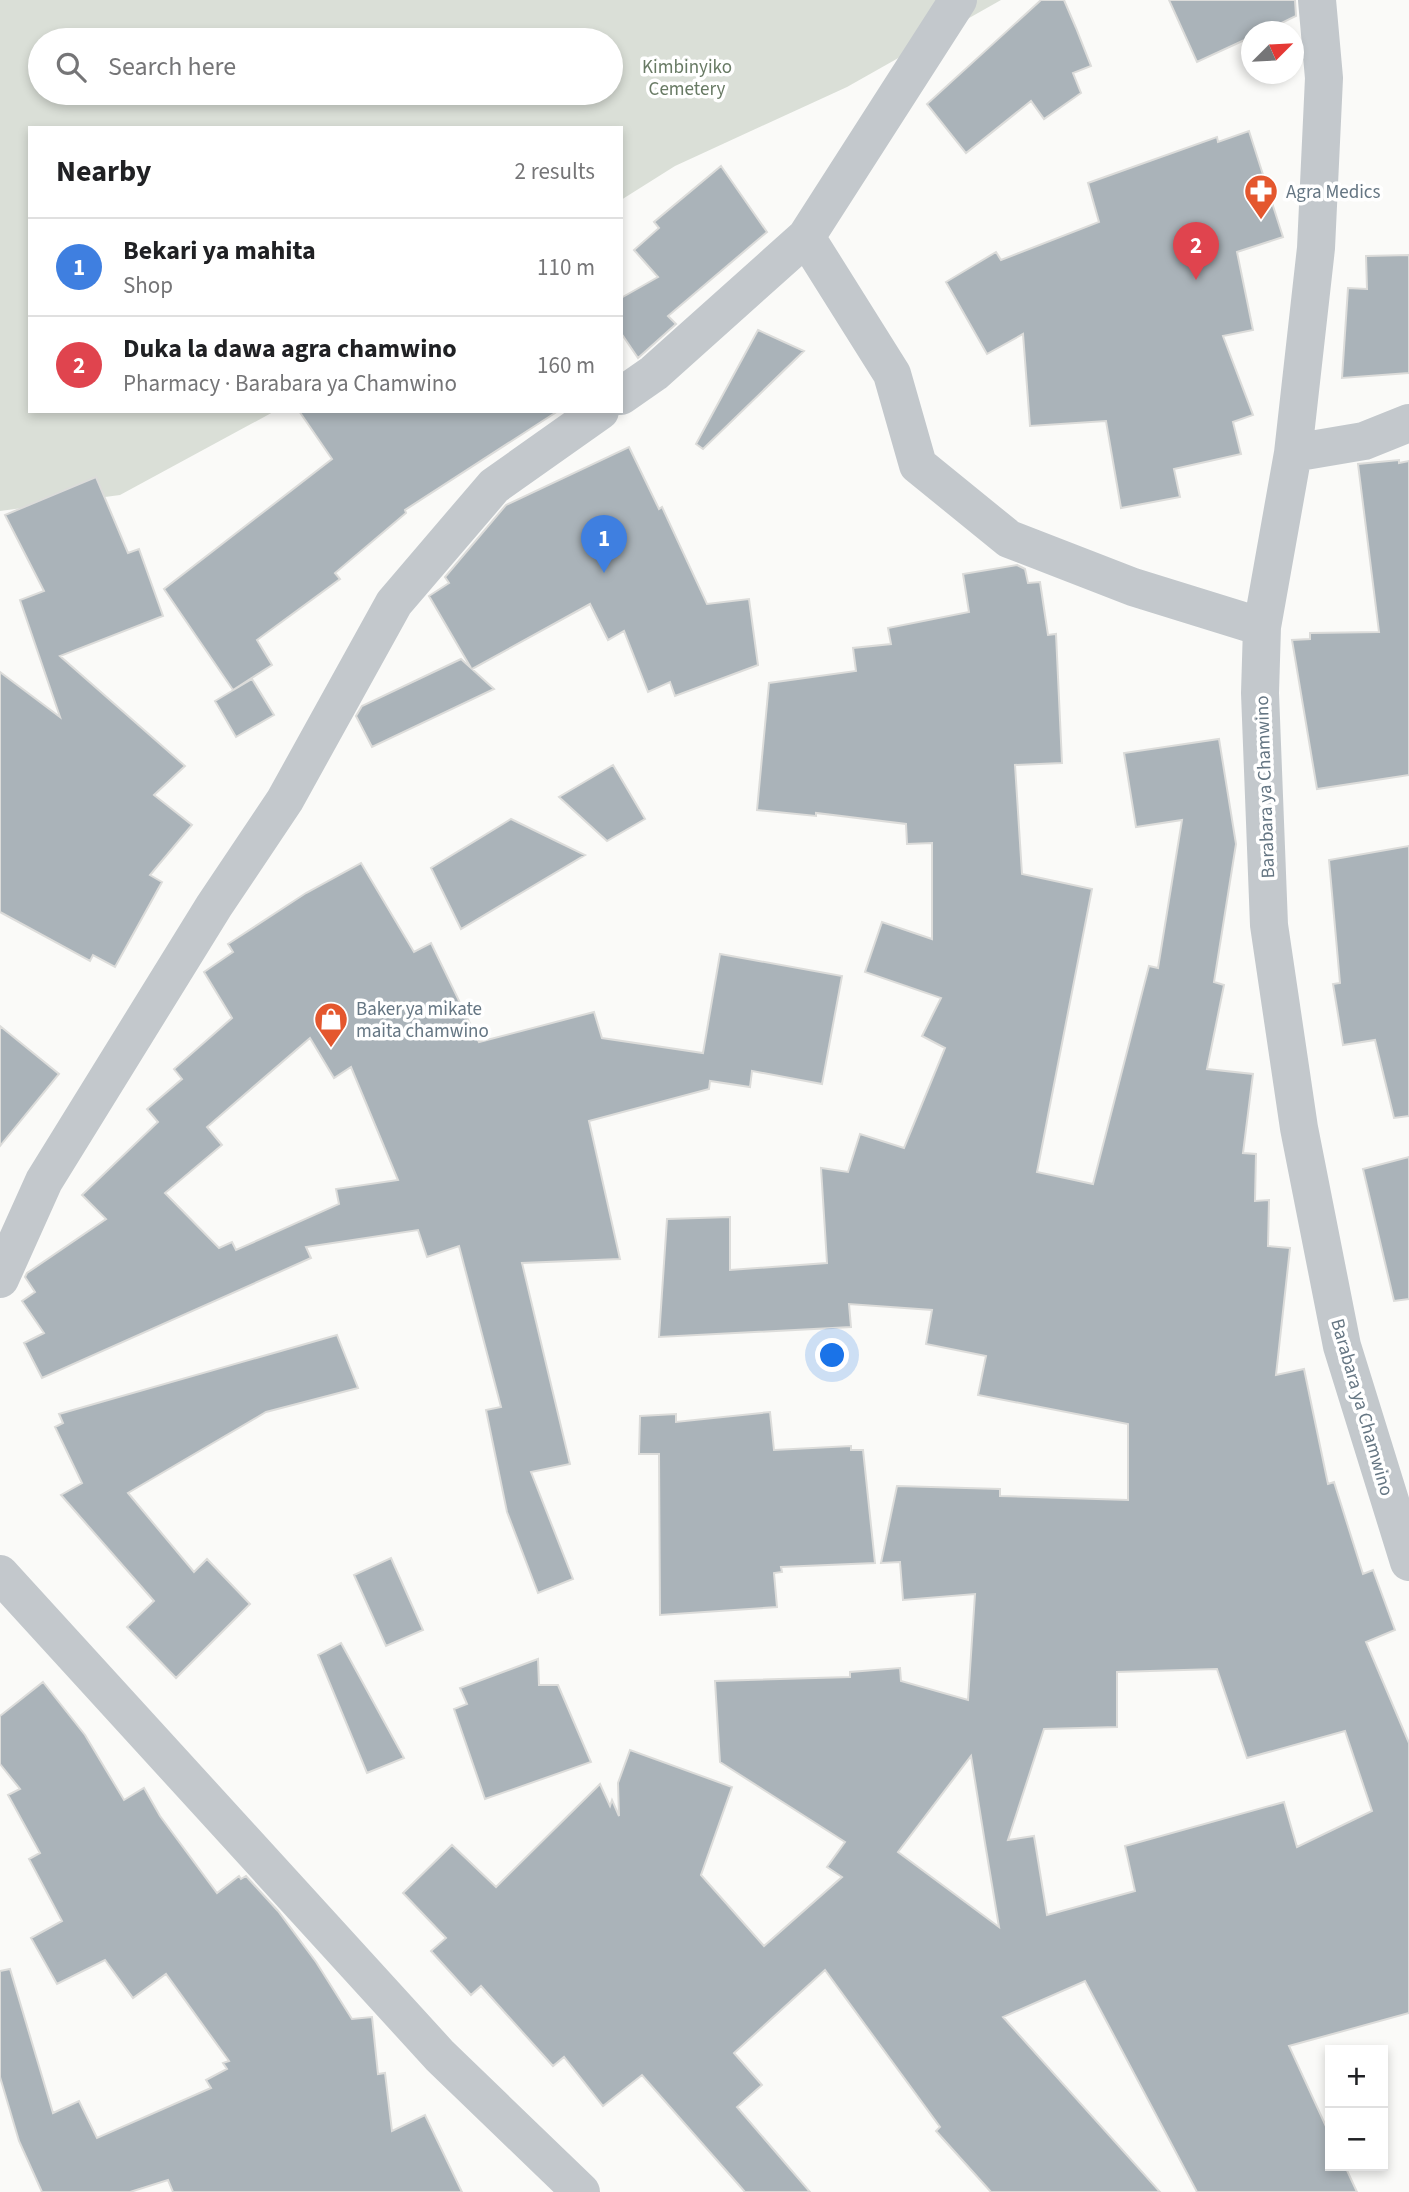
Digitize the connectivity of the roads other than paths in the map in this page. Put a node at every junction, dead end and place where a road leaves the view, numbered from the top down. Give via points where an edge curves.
1 (958, 0) edge
2 (1317, 0) edge
3 (806, 236) junction
4 (623, 395) edge
5 (597, 413) edge
6 (1409, 423) edge
7 (1293, 453) junction
8 (1262, 627) junction
9 (0, 1279) edge
10 (1409, 1562) edge
11 (2, 1580) edge
12 (581, 2192) edge

1 - 3 street
2 - 7 street, Barabara ya Chamwino via 1324,78 1316,248
3 - 4 street via 654,373
3 - 8 street via 892,374 918,465 1009,539 1133,587
5 - 9 street via 494,486 394,603 285,800 44,1181
6 - 7 street via 1364,441
7 - 8 street, Barabara ya Chamwino
8 - 10 street, Barabara ya Chamwino via 1260,692 1269,925 1299,1128 1342,1346
11 - 12 street via 440,2056

